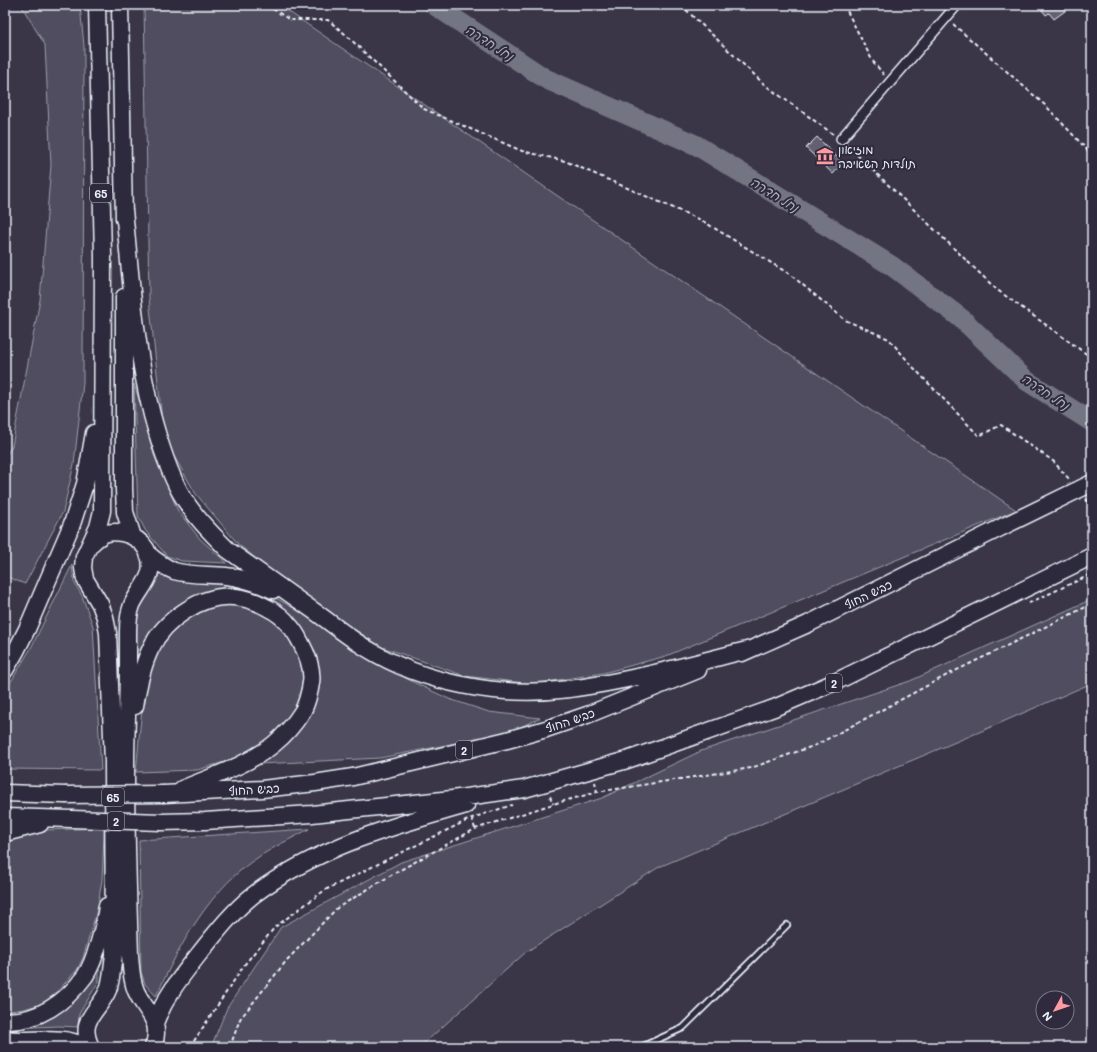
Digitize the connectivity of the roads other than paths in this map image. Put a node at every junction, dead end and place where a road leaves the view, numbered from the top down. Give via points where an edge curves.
1 (97, 5) edge
2 (120, 5) edge
3 (957, 5) edge
4 (841, 139) road end
5 (124, 210) junction
6 (102, 380) junction
7 (1087, 489) edge
8 (133, 537) junction
9 (89, 546) junction
10 (148, 554) junction
11 (1092, 556) edge
12 (323, 617) junction
13 (751, 649) junction
14 (5, 670) edge
15 (126, 769) junction
16 (524, 788) junction
17 (5, 793) edge
18 (167, 794) junction
19 (5, 817) edge
20 (69, 819) junction
21 (5, 832) edge
22 (113, 853) junction
23 (786, 924) dead end
24 (5, 1020) edge
25 (155, 1023) junction
26 (5, 1039) edge
27 (86, 1047) edge
28 (91, 1047) edge
29 (153, 1047) edge
30 (641, 1047) edge

1 - 6 highway, 65 via 103,256
2 - 5 highway, 65
3 - 4 street
5 - 8 highway, 65 via 124,489 125,512
5 - 12 highway via 142,368 158,437 180,492 194,514 228,550
6 - 9 highway, 65 via 102,511
6 - 14 highway via 85,484 72,524 27,629
7 - 13 highway, כביש החוף / 2, bridge via 1004,526 808,624
8 - 9 highway via 124,533 104,534
8 - 10 highway, 65 via 142,544
9 - 22 highway, 65 via 84,557 85,579 100,604 108,633 113,763
10 - 12 highway via 175,571 242,578 260,584
10 - 15 highway, 65 via 150,574 129,613
11 - 16 highway, 2 via 834,682 774,708 627,760
12 - 13 highway via 366,648 397,664 427,676 491,690 531,692 594,685
13 - 18 highway, כביש החוף / 2 via 587,715 508,740 323,782 262,789
15 - 18 highway via 142,672 151,647 168,624 191,607 205,600 220,597 233,596 261,604 276,612 289,624 304,648 310,665 312,682 303,711 274,744 255,757
15 - 25 highway, 65 via 131,977 136,991
16 - 20 highway, 2, bridge via 452,799 312,814 161,822
16 - 25 highway via 403,823 356,840 322,854 275,880 252,896 211,938 167,996
17 - 18 highway, כביש החוף / 2, bridge
19 - 20 highway, 2
20 - 21 highway
22 - 24 highway via 106,912 92,962 85,975 59,1004 45,1012 26,1018
22 - 28 highway, 65 via 114,955 108,990 90,1017 87,1029
23 - 30 lane via 683,1028
25 - 29 highway
26 - 27 highway via 69,1041

